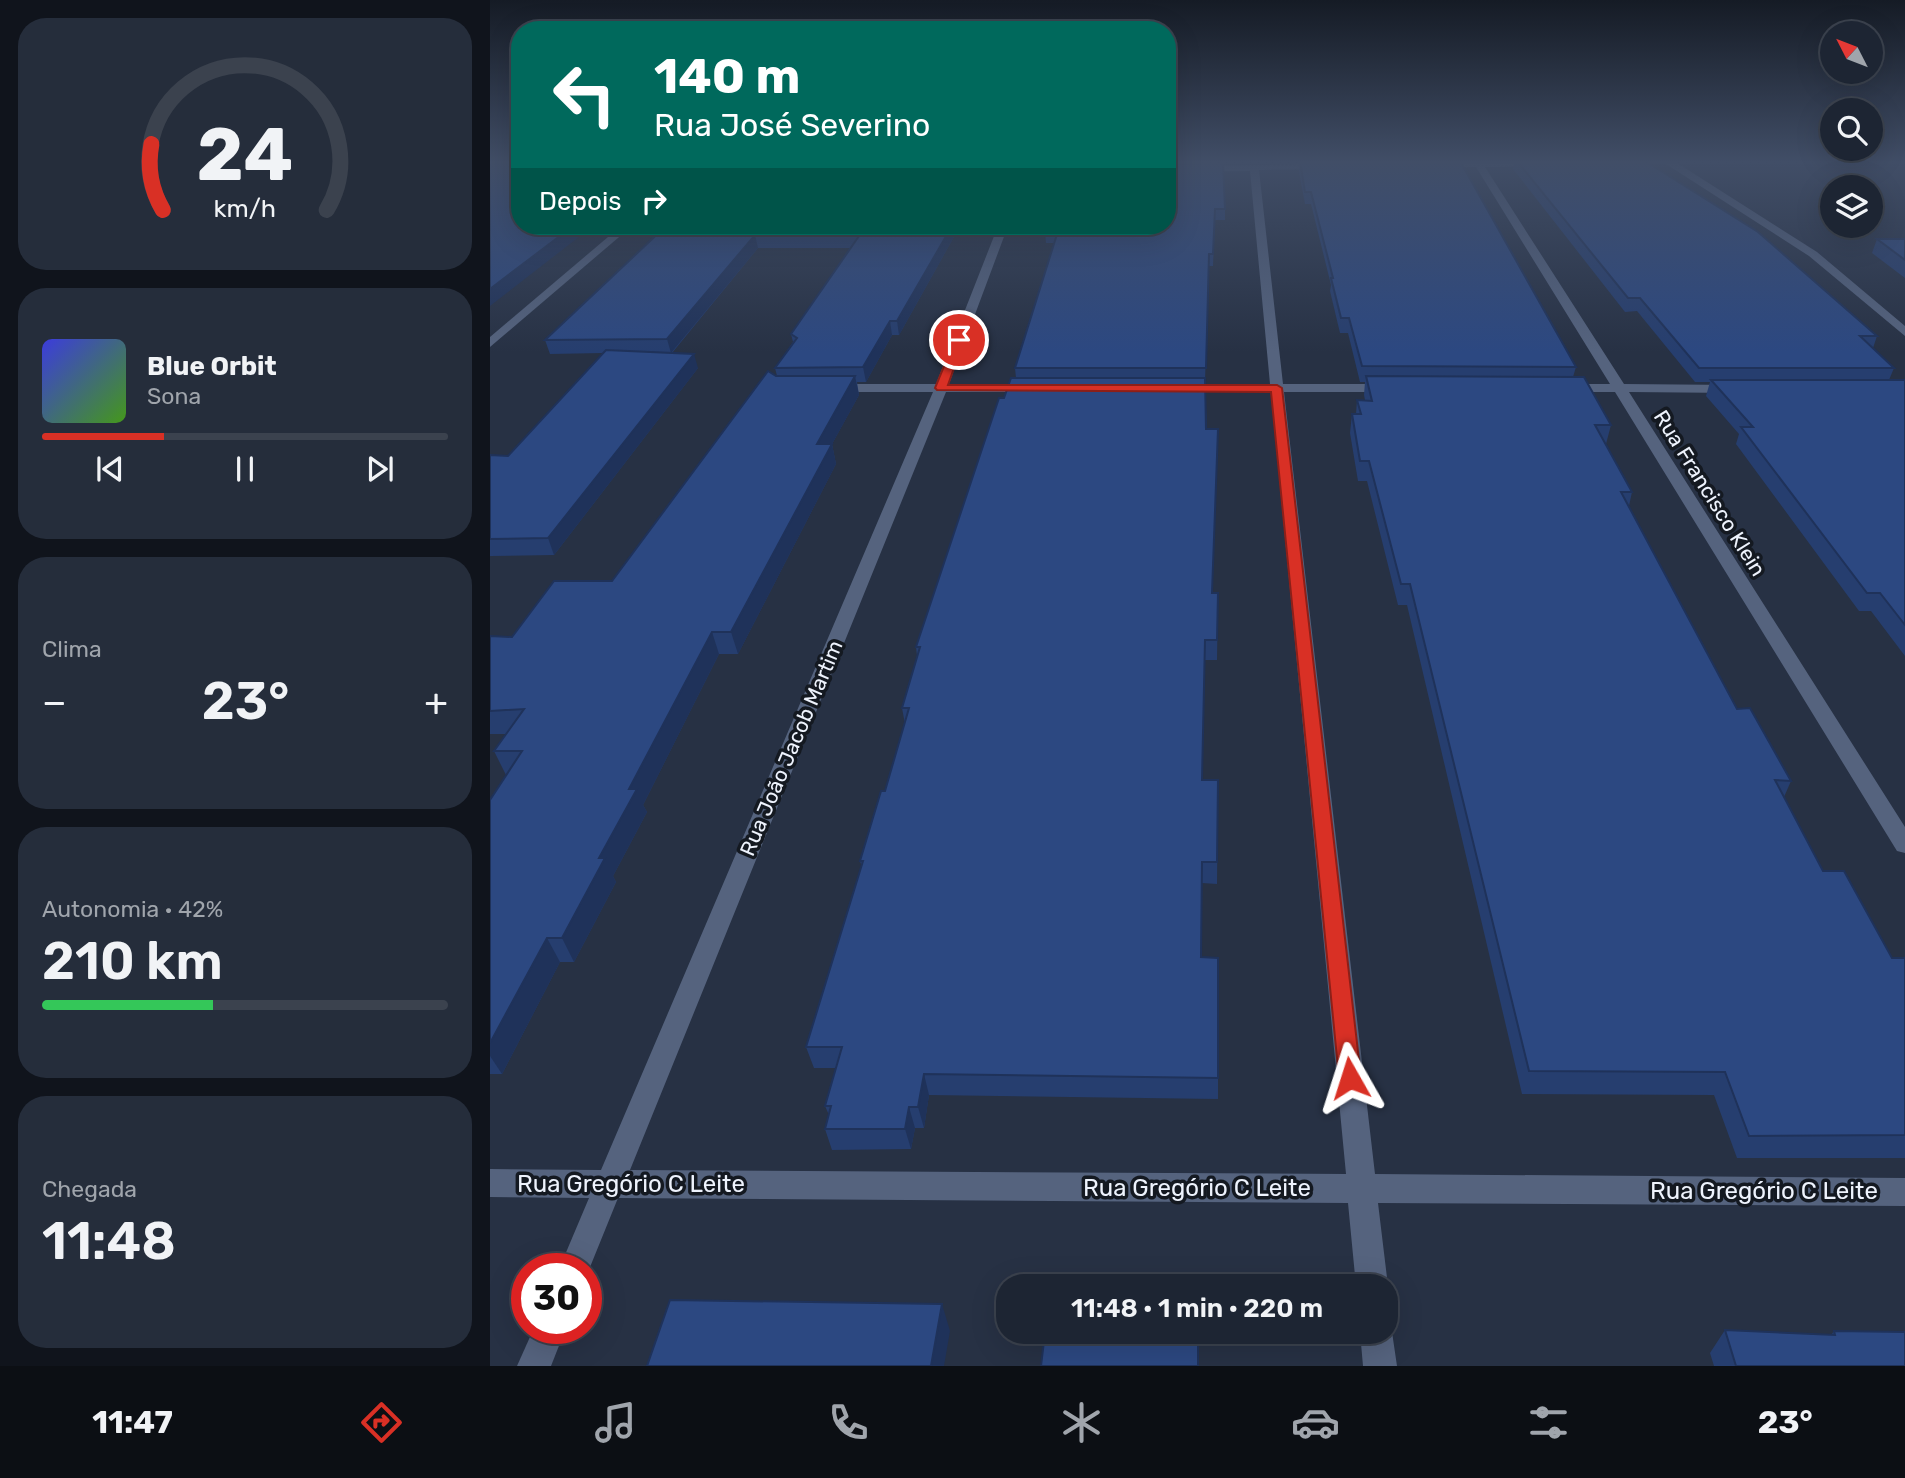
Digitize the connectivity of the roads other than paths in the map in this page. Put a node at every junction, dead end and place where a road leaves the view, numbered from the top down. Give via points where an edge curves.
1 (1260, 225) edge
2 (1517, 225) edge
3 (1767, 225) edge
4 (616, 235) edge
5 (1000, 235) edge
6 (1905, 332) edge
7 (490, 343) edge
8 (821, 388) edge
9 (941, 388) junction
10 (1053, 388) edge
11 (1165, 388) edge
12 (1277, 388) junction
13 (1400, 388) edge
14 (1551, 388) edge
15 (1619, 388) junction
16 (1755, 389) edge
17 (1905, 845) edge
18 (490, 1183) edge
19 (610, 1184) junction
20 (1361, 1189) junction
21 (1905, 1192) edge
22 (581, 1253) edge
23 (1371, 1274) edge
24 (543, 1344) edge
25 (1377, 1344) edge
26 (534, 1366) edge
27 (1380, 1366) edge

1 - 12 street
2 - 15 street, Rua Francisco Klein
3 - 6 street via 1813,254
4 - 7 street
5 - 9 street, Rua João Jacob Martim
8 - 9 street
9 - 10 street
9 - 19 street, Rua João Jacob Martim
11 - 12 street
12 - 13 street
12 - 20 street
14 - 15 street
15 - 16 street
15 - 17 street, Rua Francisco Klein
18 - 19 street, Rua Gregório C Leite
19 - 20 street, Rua Gregório C Leite
19 - 22 street, Rua João Jacob Martim
20 - 21 street, Rua Gregório C Leite
20 - 23 street
24 - 26 street
25 - 27 street

